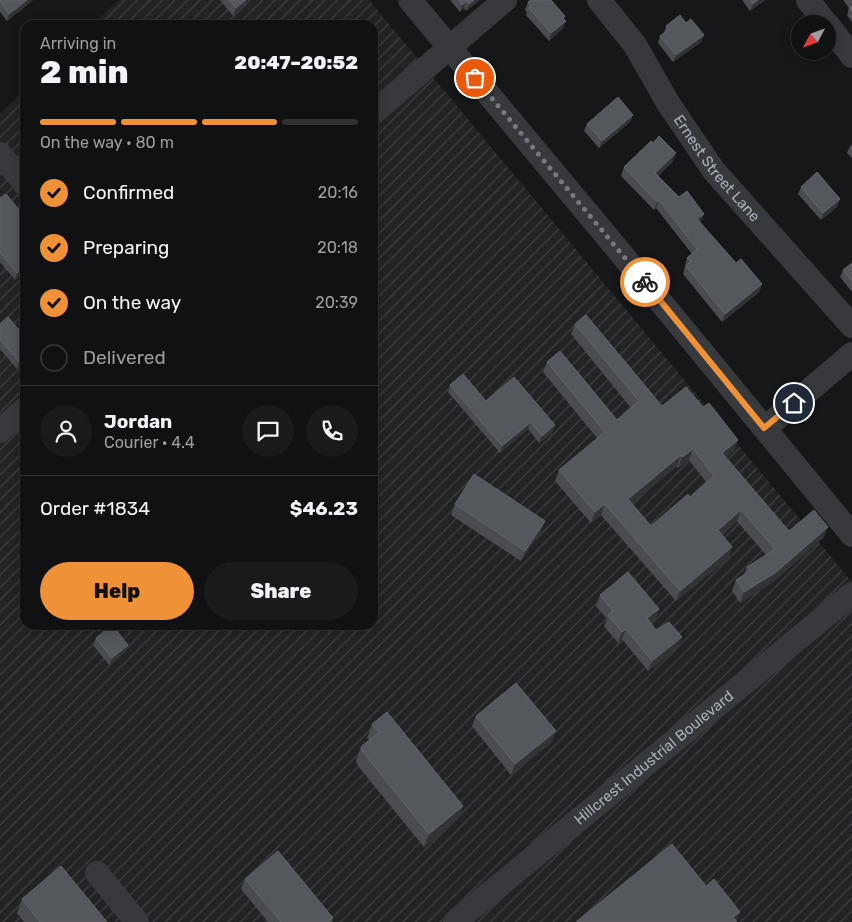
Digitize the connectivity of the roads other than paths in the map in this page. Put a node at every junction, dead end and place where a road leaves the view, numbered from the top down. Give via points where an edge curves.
1 (410, 0) edge
2 (505, 0) edge
3 (599, 0) edge
4 (808, 0) edge
5 (820, 15) edge
6 (836, 36) edge
7 (450, 48) junction
8 (852, 56) edge
9 (378, 109) edge
10 (0, 154) edge
11 (20, 178) edge
12 (852, 326) edge
13 (852, 354) edge
14 (20, 413) edge
15 (764, 428) junction
16 (0, 431) edge
17 (852, 535) edge
18 (852, 594) edge
19 (96, 873) dead end
20 (137, 922) edge
21 (455, 922) edge

1 - 7 street
2 - 7 street
3 - 12 street, Ernest Street Lane via 635,45 658,88 714,171
4 - 5 street
6 - 8 street
7 - 9 street
7 - 15 street
10 - 11 street
13 - 15 street
14 - 16 street
15 - 17 street
18 - 21 street, Hillcrest Industrial Boulevard
19 - 20 street

